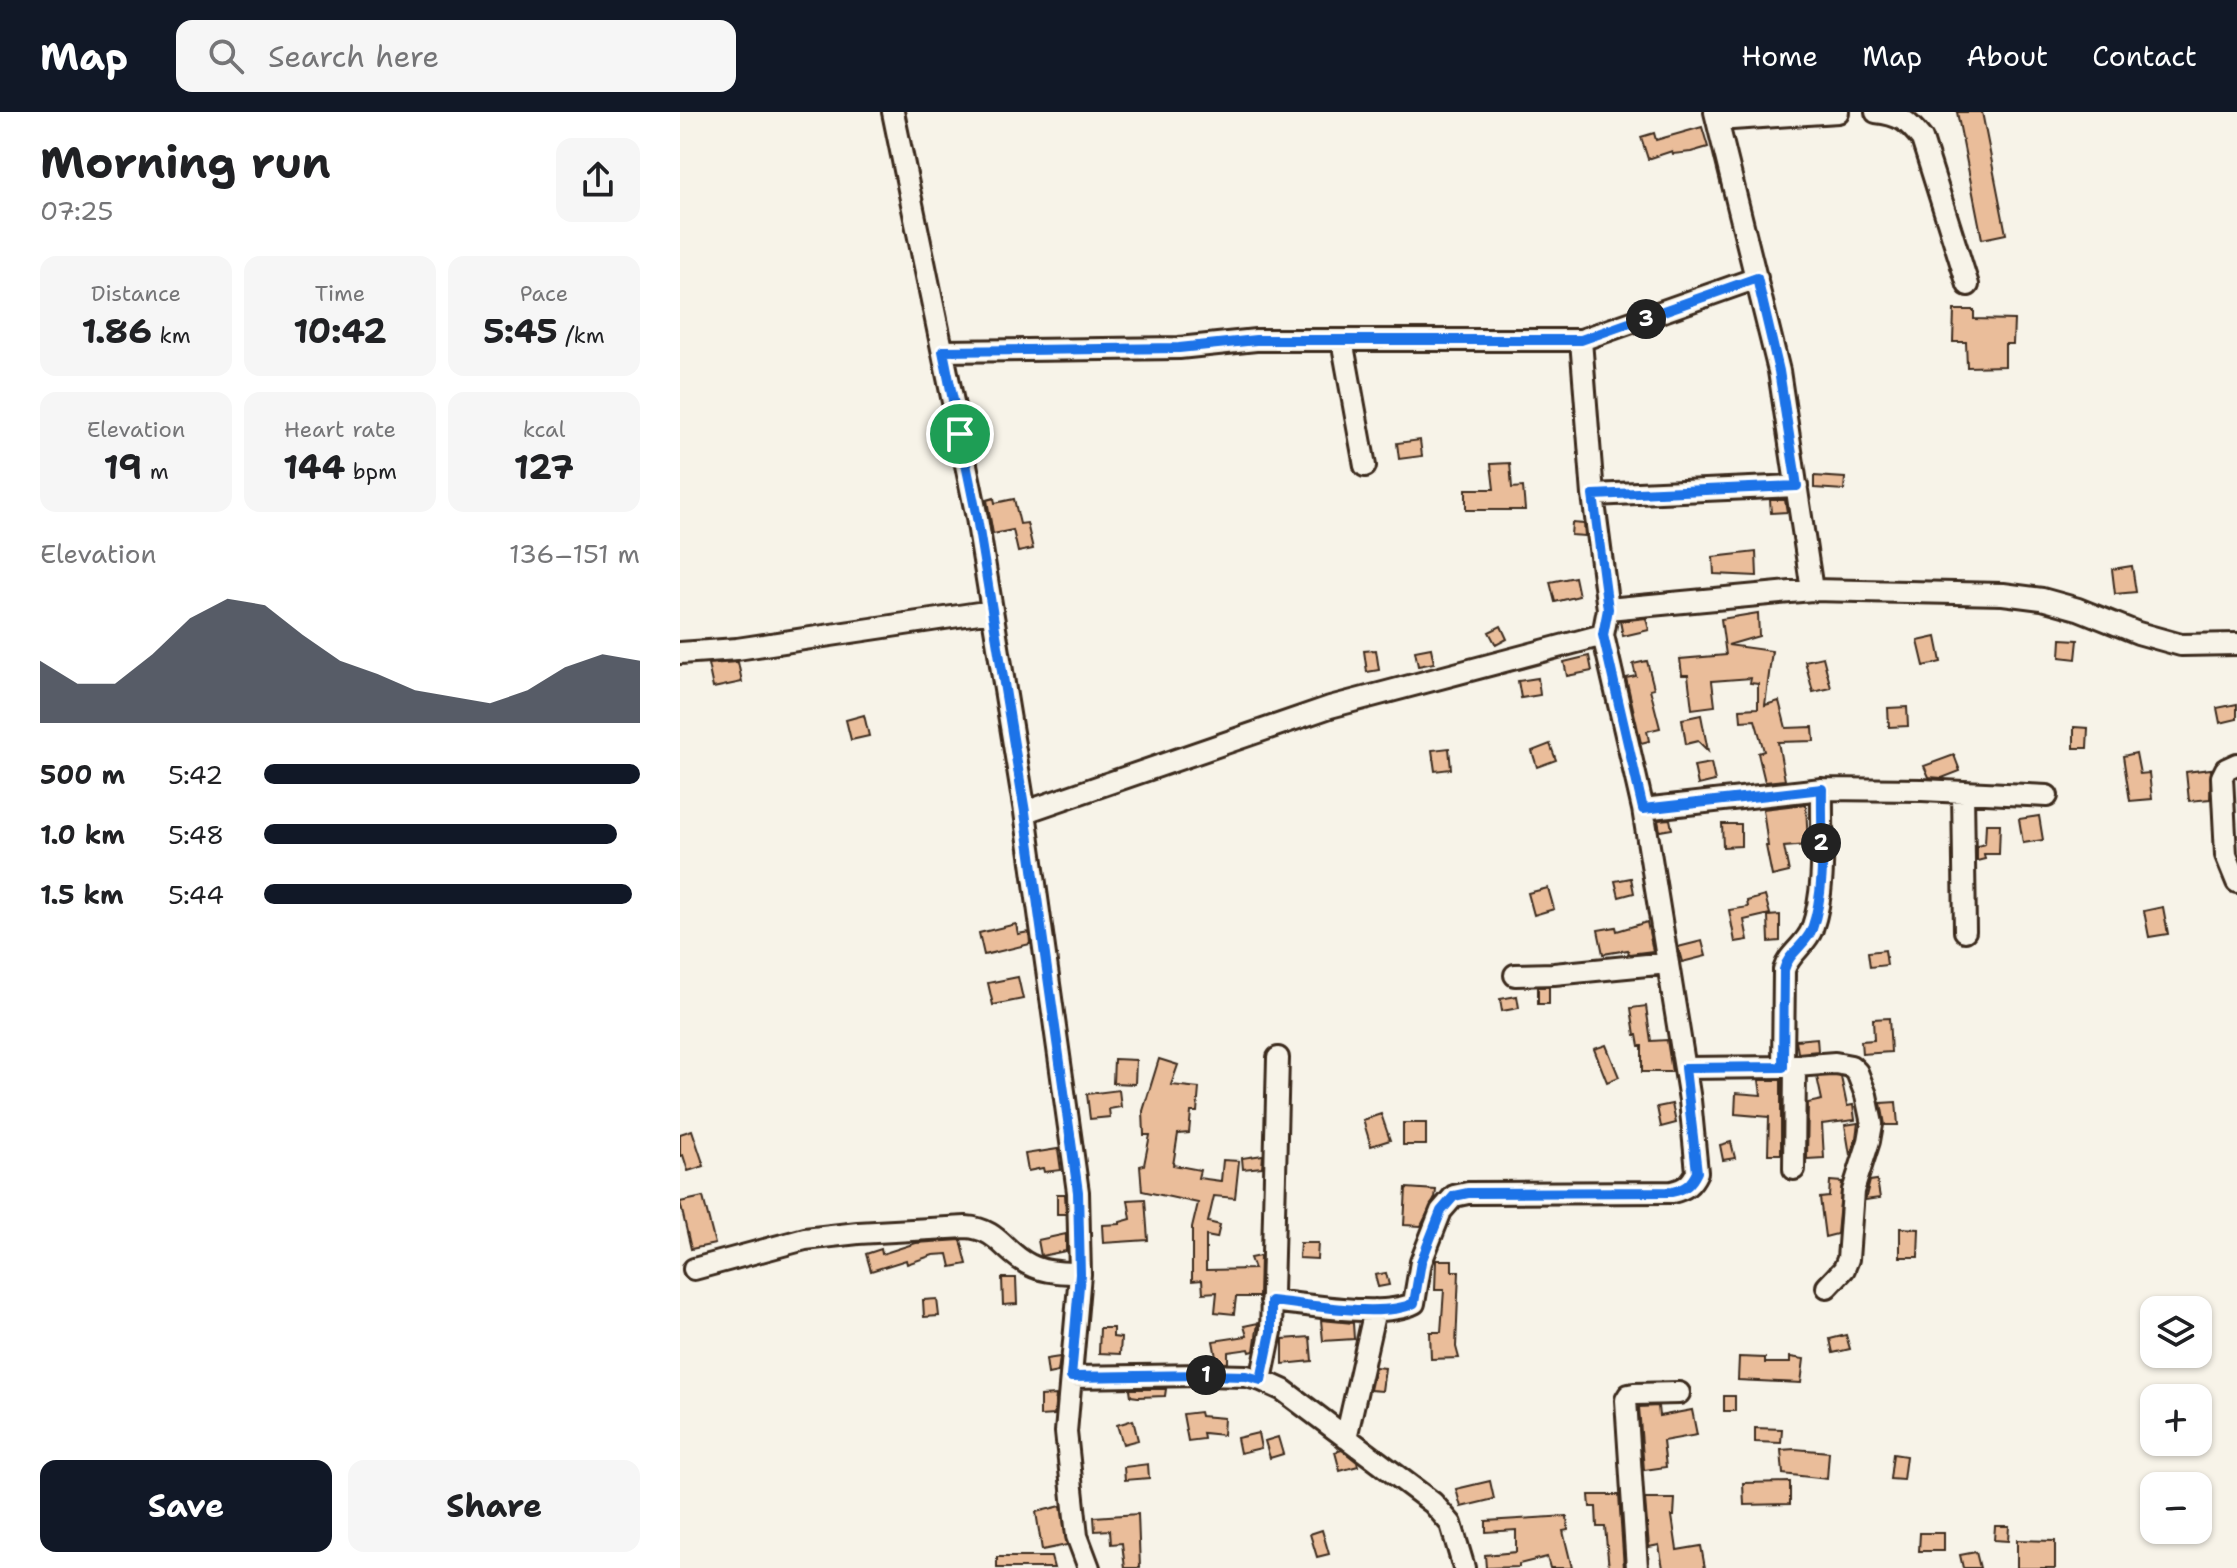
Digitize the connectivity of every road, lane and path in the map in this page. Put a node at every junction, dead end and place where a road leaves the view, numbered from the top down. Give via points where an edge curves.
1 (893, 112) edge
2 (1838, 112) edge
3 (1876, 112) edge
4 (1716, 116) edge
5 (1757, 278) junction
6 (1968, 285) dead end
7 (1342, 340) junction
8 (1581, 340) junction
9 (943, 351) junction
10 (1365, 466) dead end
11 (1797, 486) junction
12 (1593, 495) junction
13 (1812, 590) junction
14 (1608, 609) junction
15 (992, 611) junction
16 (1603, 635) junction
17 (2237, 644) edge
18 (680, 653) edge
19 (2237, 764) edge
20 (1822, 789) junction
21 (1963, 792) junction
22 (2047, 796) dead end
23 (1643, 809) junction
24 (1025, 812) junction
25 (2237, 882) edge
26 (1965, 931) dead end
27 (1668, 963) junction
28 (1515, 975) dead end
29 (1278, 1058) dead end
30 (1789, 1067) junction
31 (1685, 1068) junction
32 (1794, 1169) dead end
33 (694, 1269) dead end
34 (1080, 1274) junction
35 (1827, 1287) dead end
36 (1271, 1301) junction
37 (1375, 1310) junction
38 (1071, 1377) junction
39 (1261, 1380) junction
40 (1679, 1393) dead end
41 (1346, 1438) junction
42 (1089, 1568) edge
43 (1464, 1568) edge
44 (1637, 1568) edge

1 - 9 street
2 - 4 street
3 - 6 street via 1909,122 1922,139
4 - 5 street
5 - 8 street
5 - 11 street via 1779,371
7 - 8 street
7 - 9 street
7 - 10 street
8 - 12 street
9 - 15 street
11 - 12 street
11 - 13 street
12 - 14 street
13 - 14 street
13 - 17 street via 2029,597 2181,645
14 - 16 street
15 - 18 street
15 - 24 street
16 - 23 street
16 - 24 street via 1330,707
19 - 25 street via 2222,777 2226,855
20 - 21 street
20 - 23 street
20 - 30 street via 1820,892 1811,930 1784,970
21 - 22 street
21 - 26 street
23 - 27 street
24 - 34 street via 1078,1192
27 - 28 street
27 - 31 street
29 - 36 street
30 - 31 street
30 - 32 street
30 - 35 street via 1851,1066 1870,1110 1869,1141 1853,1191 1848,1259
31 - 37 street via 1697,1172 1692,1183 1672,1192 1454,1196 1441,1211 1421,1262 1414,1303
33 - 34 street via 805,1239 966,1227 992,1234 1039,1269
34 - 38 street
36 - 37 street
36 - 39 street
37 - 41 street
38 - 39 street via 1203,1375
38 - 42 street via 1066,1432 1077,1536
39 - 41 street via 1283,1390
40 - 44 street via 1634,1394 1626,1400
41 - 43 street via 1446,1516

